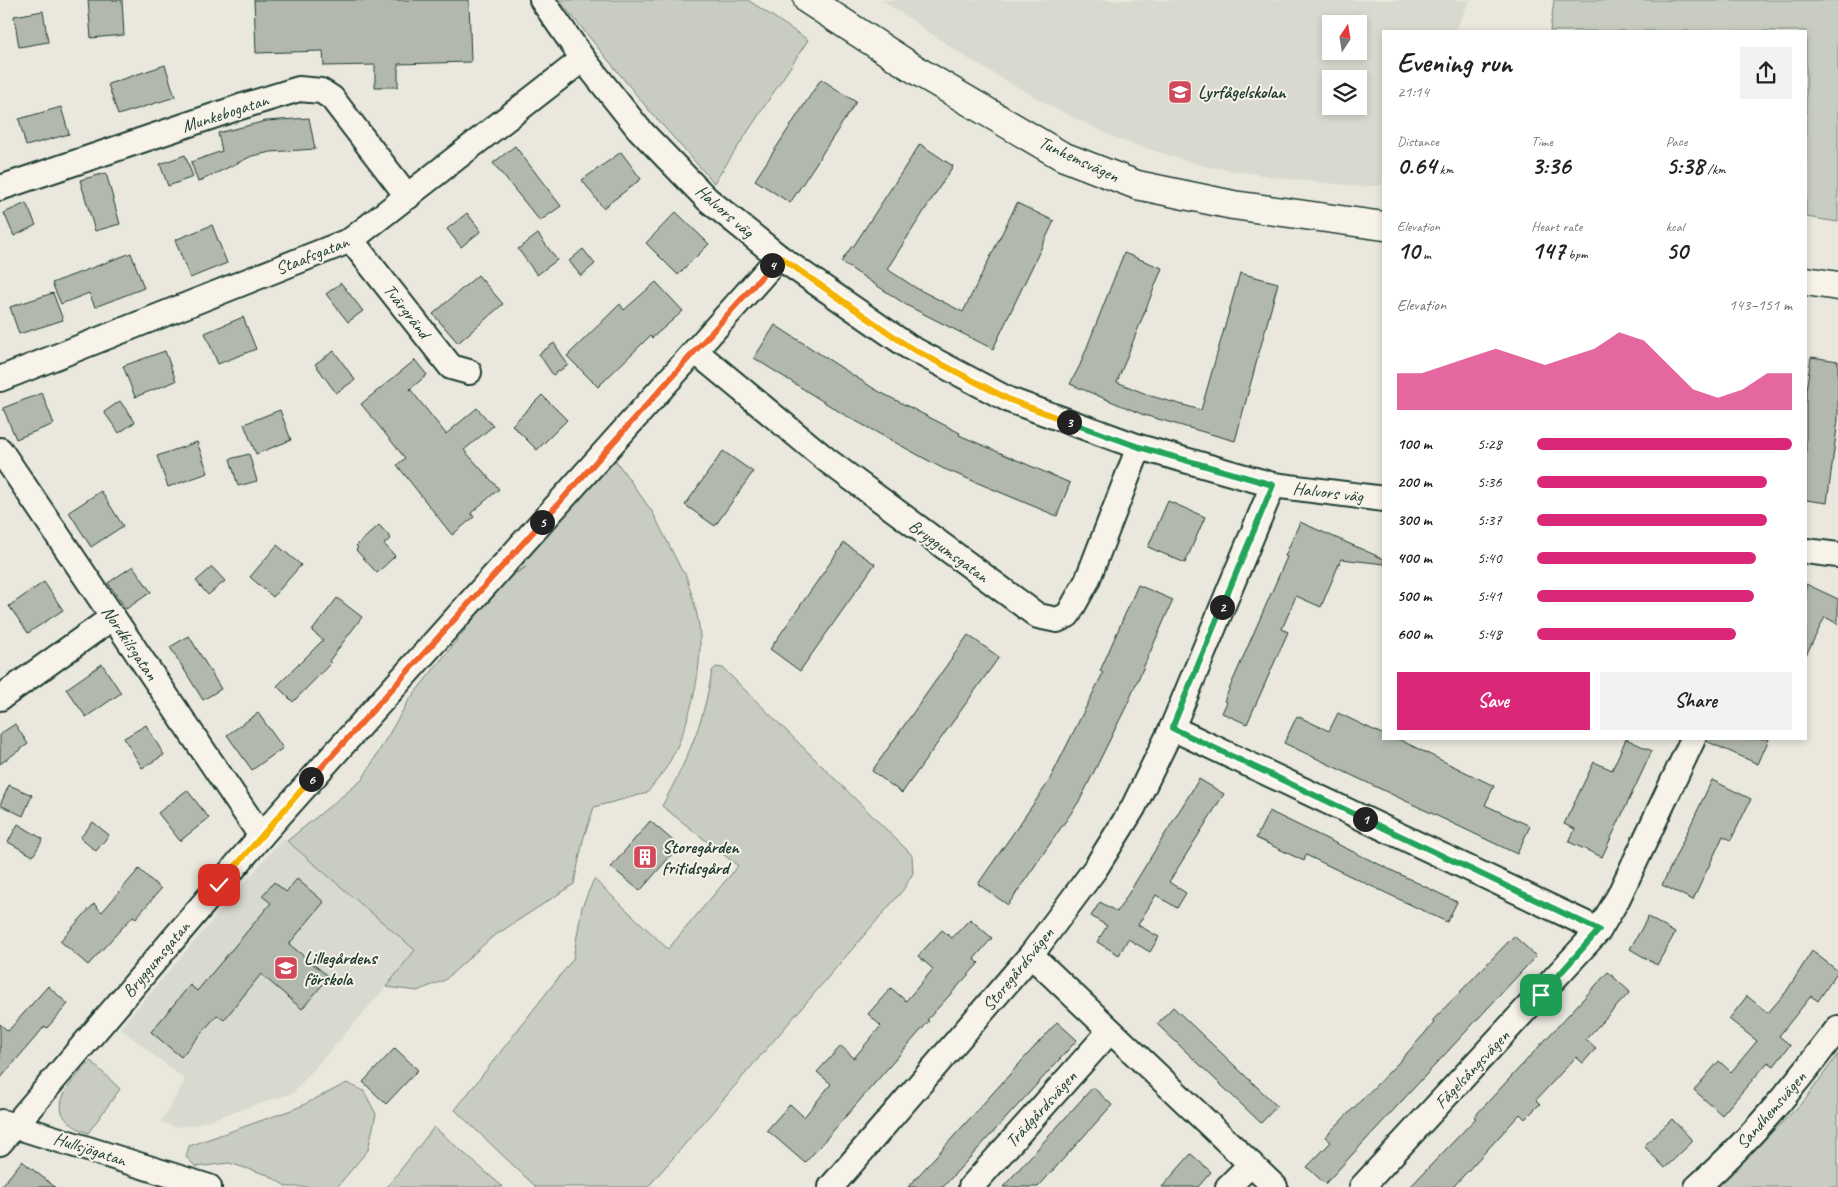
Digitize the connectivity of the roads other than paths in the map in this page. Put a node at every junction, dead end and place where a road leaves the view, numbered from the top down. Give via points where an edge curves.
1 (542, 0) edge
2 (808, 0) edge
3 (583, 59) junction
4 (0, 188) edge
5 (408, 197) junction
6 (1382, 226) edge
7 (351, 240) junction
8 (780, 257) junction
9 (1807, 281) edge
10 (1838, 286) edge
11 (695, 351) junction
12 (469, 372) dead end
13 (0, 379) edge
14 (1139, 447) junction
15 (0, 450) edge
16 (1273, 485) junction
17 (1382, 499) edge
18 (1807, 551) edge
19 (1838, 555) edge
20 (113, 617) junction
21 (0, 698) edge
22 (1172, 728) junction
23 (1693, 740) edge
24 (261, 836) junction
25 (1599, 930) junction
26 (1031, 955) junction
27 (1838, 1028) edge
28 (1110, 1031) junction
29 (5, 1130) edge
30 (1251, 1164) junction
31 (209, 1187) edge
32 (832, 1187) edge
33 (971, 1187) edge
34 (1228, 1187) edge
35 (1275, 1187) edge
36 (1362, 1187) edge
37 (1697, 1187) edge

1 - 3 street, Halvors väg
2 - 6 street, Tunhemsvägen via 1062,156 1137,185 1232,205
3 - 5 street, Staafsgatan
3 - 8 street, Halvors väg via 638,128 707,199
4 - 5 street, Munkebogatan via 299,89 321,91 332,98
5 - 7 street, Staafsgatan
7 - 12 street, Tvärgränd via 451,367
7 - 13 street, Staafsgatan
8 - 11 street, Bryggumsgatan
8 - 14 street, Halvors väg via 918,351 1010,400
9 - 10 street
11 - 14 street, Bryggumsgatan via 828,461 1038,616 1057,620 1068,615 1087,581
11 - 24 street, Bryggumsgatan
14 - 16 street, Halvors väg
15 - 20 street, Nordkilsgatan
16 - 17 street, Halvors väg
16 - 22 street, Storegårdsvägen
18 - 19 street
20 - 21 street
20 - 24 street, Nordkilsgatan
22 - 25 street
22 - 26 street, Storegårdsvägen via 1119,831
23 - 25 street, Fågelsångsvägen via 1618,898
24 - 29 street, Bryggumsgatan
25 - 36 street, Fågelsångsvägen
26 - 28 street
26 - 32 street, Storegårdsvägen
27 - 37 street, Sandhemsvägen via 1794,1086 1736,1151
28 - 30 street
28 - 33 street, Trädgårdsvägen
29 - 31 street, Hullsjögatan
30 - 34 street
30 - 35 street

